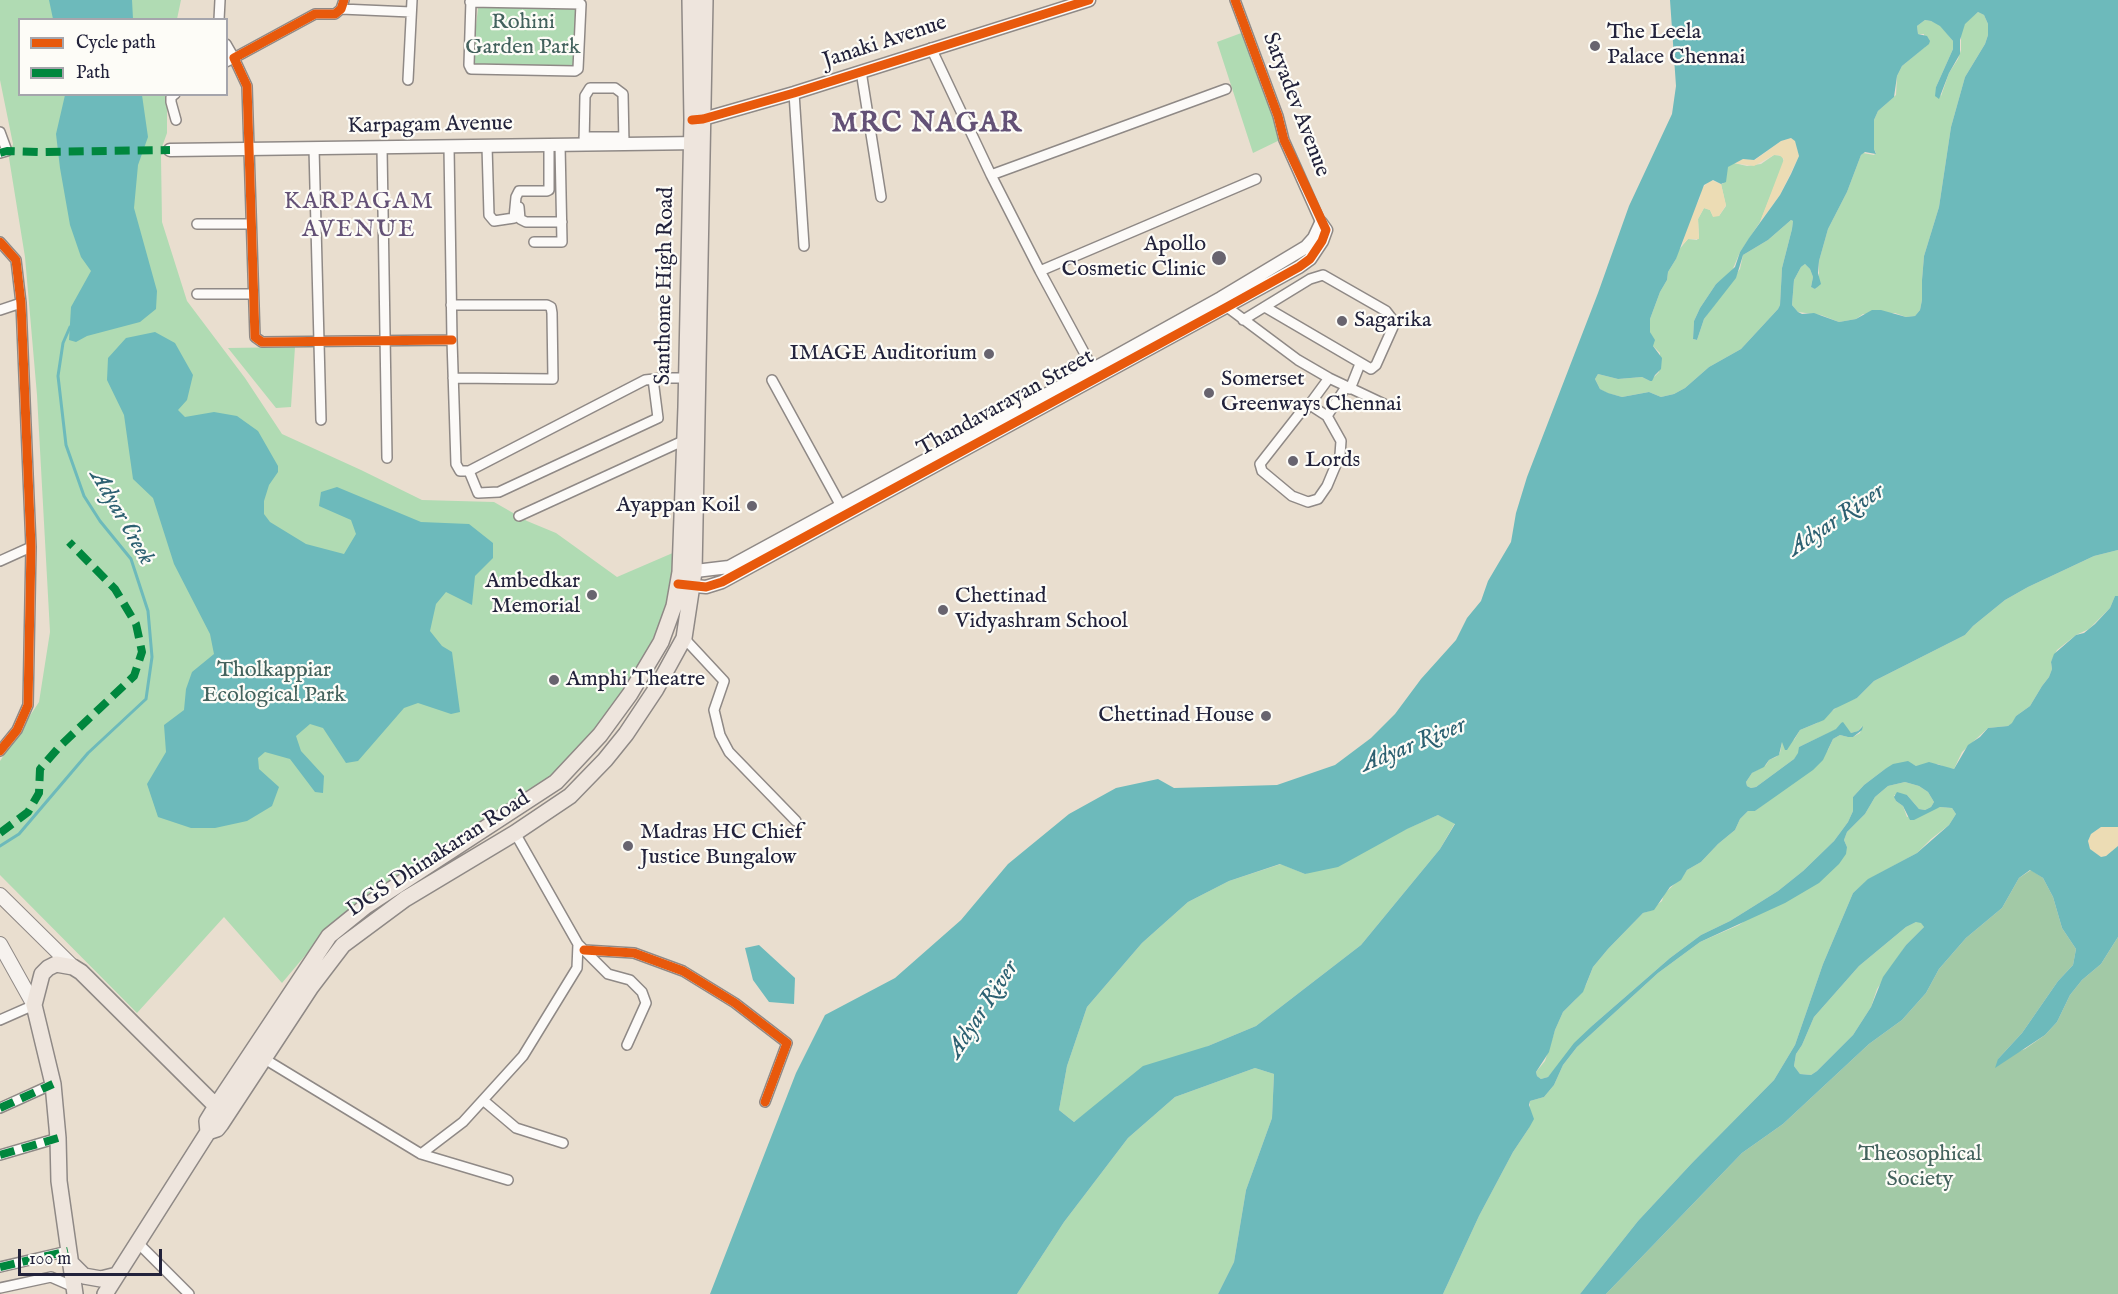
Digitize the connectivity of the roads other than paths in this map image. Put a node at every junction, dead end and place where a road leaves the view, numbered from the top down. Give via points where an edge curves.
1 (220, 0) edge
2 (412, 0) edge
3 (690, 0) edge
4 (705, 0) edge
5 (1089, 0) edge
6 (1235, 0) edge
7 (471, 1) edge
8 (581, 2) edge
9 (342, 4) edge
10 (411, 12) junction
11 (219, 18) edge
12 (931, 48) junction
13 (230, 60) edge
14 (861, 71) junction
15 (408, 80) dead end
16 (1226, 89) dead end
17 (794, 93) junction
18 (172, 96) edge
19 (698, 119) junction
20 (176, 120) dead end
21 (0, 132) edge
22 (624, 140) junction
23 (584, 141) junction
24 (697, 143) junction
25 (554, 145) junction
26 (487, 146) junction
27 (382, 147) junction
28 (449, 147) junction
29 (314, 148) junction
30 (249, 149) junction
31 (170, 150) dead end
32 (4, 152) edge
33 (991, 175) junction
34 (1256, 179) dead end
35 (561, 196) junction
36 (881, 197) dead end
37 (562, 222) junction
38 (1321, 223) junction
39 (197, 224) dead end
40 (251, 224) junction
41 (0, 242) edge
42 (534, 242) dead end
43 (804, 246) dead end
44 (1310, 259) junction
45 (1040, 271) junction
46 (1323, 275) junction
47 (196, 294) dead end
48 (253, 294) junction
49 (21, 303) junction
50 (1224, 303) junction
51 (451, 305) junction
52 (1265, 307) junction
53 (0, 310) edge
54 (1243, 320) junction
55 (386, 340) junction
56 (452, 340) junction
57 (320, 342) junction
58 (1360, 364) junction
59 (1097, 372) junction
60 (453, 378) junction
61 (687, 378) junction
62 (1329, 378) junction
63 (653, 379) junction
64 (772, 380) dead end
65 (1348, 388) junction
66 (1384, 404) dead end
67 (1310, 405) junction
68 (1326, 416) junction
69 (321, 420) dead end
70 (685, 440) junction
71 (944, 455) junction
72 (387, 458) dead end
73 (469, 471) junction
74 (841, 506) junction
75 (519, 516) dead end
76 (31, 547) junction
77 (0, 561) edge
78 (686, 578) junction
79 (684, 638) junction
80 (0, 751) edge
81 (796, 820) dead end
82 (515, 833) junction
83 (0, 895) edge
84 (0, 944) edge
85 (581, 947) junction
86 (73, 967) junction
87 (34, 1005) junction
88 (0, 1020) edge
89 (627, 1045) dead end
90 (263, 1058) junction
91 (53, 1084) junction
92 (483, 1100) junction
93 (765, 1102) dead end
94 (0, 1108) edge
95 (221, 1111) junction
96 (58, 1138) junction
97 (563, 1143) dead end
98 (421, 1154) junction
99 (0, 1155) edge
100 (508, 1180) dead end
101 (138, 1243) junction
102 (69, 1256) junction
103 (0, 1268) edge
104 (117, 1275) junction
105 (0, 1288) edge
106 (75, 1291) edge
107 (105, 1294) edge
108 (189, 1294) edge

1 - 11 street
2 - 10 street
3 - 19 main road, Santhome High Road
4 - 19 main road, Santhome High Road
5 - 12 street, Janaki Avenue
6 - 38 street, Satyadev Avenue via 1284,140
7 - 8 street
7 - 8 street via 471,69 575,71
9 - 10 street
9 - 13 street via 335,14 315,14
10 - 15 street
12 - 14 street, Janaki Avenue
12 - 33 street
13 - 30 street via 247,86
14 - 17 street, Janaki Avenue
14 - 36 street
16 - 33 street
17 - 19 street, Janaki Avenue
17 - 43 street
18 - 20 street
19 - 24 main road, Santhome High Road
21 - 32 street
22 - 23 street, Karpagam Avenue
22 - 23 street via 623,94 615,88 590,88 585,96
22 - 24 street, Karpagam Avenue
23 - 25 street, Karpagam Avenue
24 - 61 main road, Santhome High Road
24 - 78 main road, Santhome High Road
25 - 26 street, Karpagam Avenue
25 - 26 street via 549,190 519,191 514,218 494,221 489,216
25 - 35 street
26 - 28 street, Karpagam Avenue
27 - 28 street, Karpagam Avenue
27 - 29 street, Karpagam Avenue
27 - 55 street
28 - 51 street
29 - 30 street, Karpagam Avenue
29 - 57 street
30 - 31 street, Karpagam Avenue
30 - 40 street
33 - 45 street
34 - 45 street
35 - 37 street
35 - 37 street via 523,196 519,200 520,219
37 - 42 street via 562,242
38 - 44 street, Thandavarayan Street via 1326,230
38 - 50 street, Thandavarayan Street via 1306,247
39 - 40 street
40 - 48 street
41 - 49 street via 16,260
44 - 46 street
44 - 50 street, Thandavarayan Street
45 - 59 street
46 - 52 street
46 - 58 street via 1386,311 1393,320 1394,327 1373,368
47 - 48 street
48 - 57 street via 258,340
49 - 53 street
49 - 76 street
50 - 54 street
50 - 59 street, Thandavarayan Street
51 - 56 street
51 - 60 street via 547,305 552,313 553,379
52 - 54 street
52 - 58 street
54 - 62 street
55 - 56 street
55 - 57 street
55 - 72 street
56 - 60 street
57 - 69 street
58 - 65 street
59 - 71 street, Thandavarayan Street
60 - 73 street via 456,464 460,471
61 - 63 street
61 - 70 main road, Santhome High Road
62 - 65 street
62 - 67 street
63 - 73 street
63 - 73 street via 657,418 499,492 478,493
64 - 74 street
65 - 66 street
65 - 68 street
67 - 68 street
67 - 68 street via 1260,464 1262,471 1292,496 1308,502 1318,499 1327,486 1340,454 1341,441
70 - 75 street
70 - 78 main road, Santhome High Road
71 - 74 street, Thandavarayan Street
71 - 78 street, Thandavarayan Street via 722,582 706,587
74 - 78 street, Thandavarayan Street via 729,567
76 - 77 street
76 - 80 street via 28,705 17,729
78 - 79 main road, DGS Dhinakaran Road
78 - 95 main road, DGS Dhinakaran Road via 661,642 600,735 555,782 366,906 329,936
79 - 81 street via 724,681 714,710 729,752
79 - 82 main road, DGS Dhinakaran Road via 656,689 605,760 570,796
82 - 85 street
82 - 90 main road, DGS Dhinakaran Road via 405,899 343,945
83 - 86 main road
84 - 87 main road
85 - 89 street via 608,974 630,980 642,992 646,1003
85 - 92 street via 577,968 523,1056
85 - 93 street via 634,953 683,971 735,1003 787,1043
86 - 87 main road via 56,964 48,968 42,974
86 - 95 main road
87 - 88 street
87 - 91 main road
90 - 95 main road, DGS Dhinakaran Road
90 - 98 street
91 - 94 street
91 - 96 main road
92 - 97 street via 516,1128
92 - 98 street via 463,1122
95 - 101 main road via 207,1121 208,1132
96 - 99 street
96 - 102 main road
98 - 100 street
101 - 104 main road
101 - 108 street
102 - 103 street
102 - 104 main road via 84,1276 101,1279
102 - 106 main road
104 - 107 main road
105 - 106 street via 51,1277

